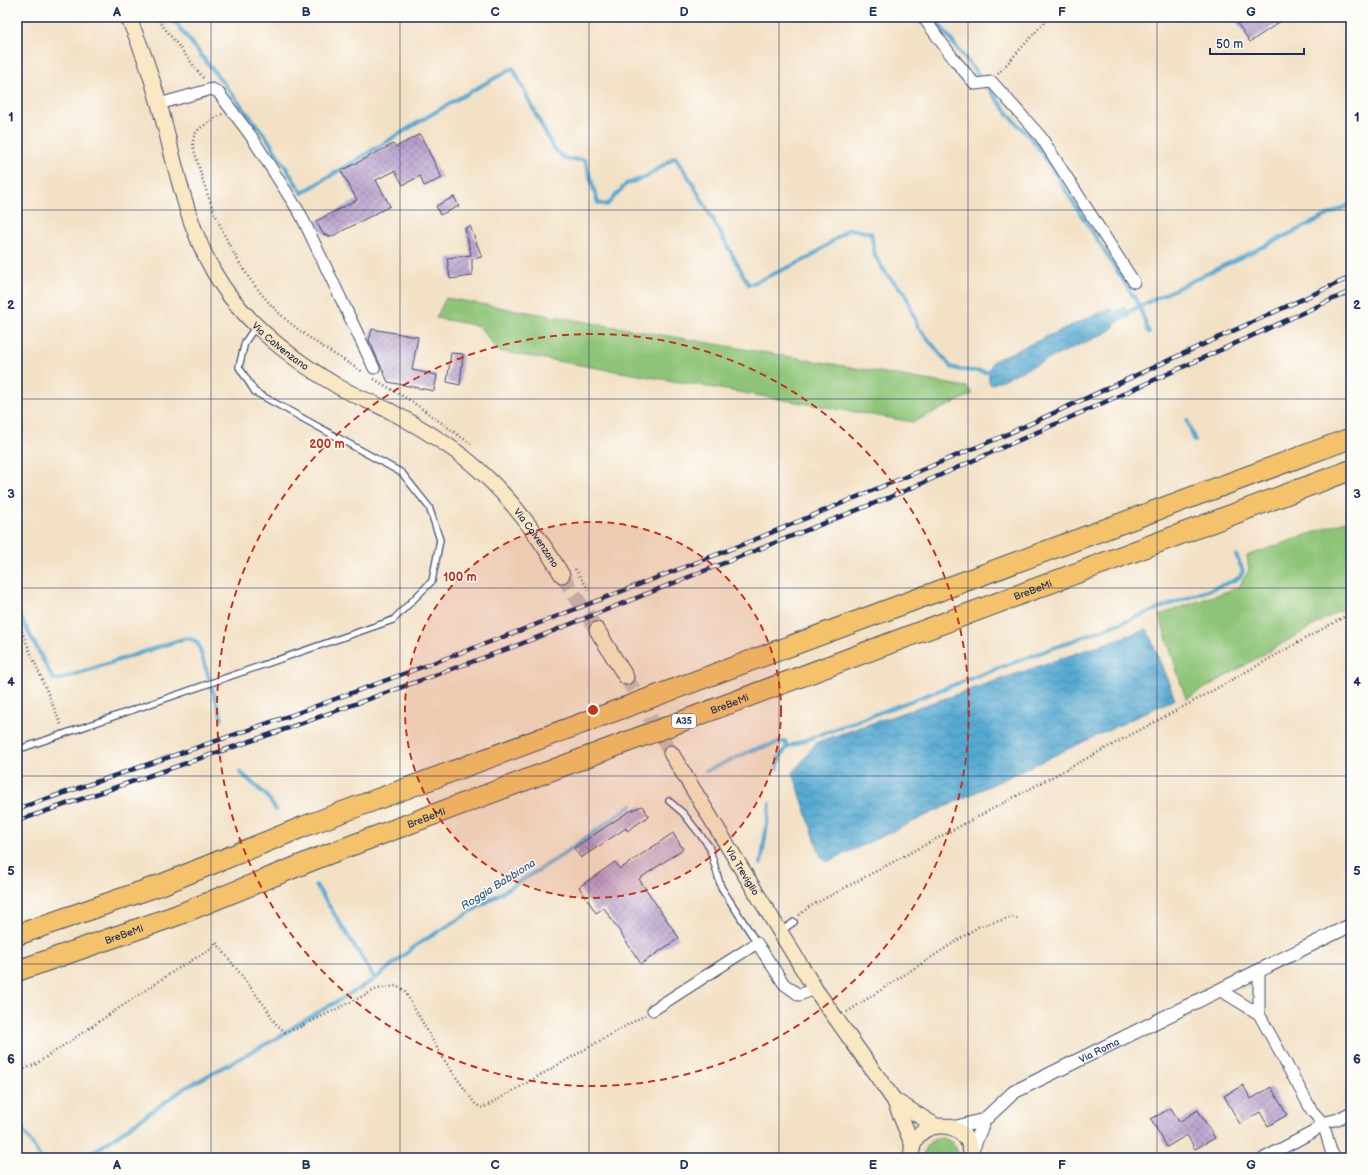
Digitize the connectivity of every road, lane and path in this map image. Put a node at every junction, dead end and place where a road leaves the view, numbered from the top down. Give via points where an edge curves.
1 (128, 17) edge
2 (156, 17) edge
3 (923, 17) edge
4 (1049, 17) edge
5 (992, 82) junction
6 (212, 89) junction
7 (159, 104) junction
8 (1134, 282) dead end
9 (256, 325) junction
10 (374, 368) dead end
11 (1351, 438) edge
12 (1351, 470) edge
13 (562, 575) tunnel mouth
14 (1351, 613) edge
15 (17, 620) edge
16 (597, 630) tunnel mouth
17 (626, 677) tunnel mouth
18 (64, 733) junction
19 (17, 750) edge
20 (671, 753) tunnel mouth
21 (669, 801) dead end
22 (1019, 919) dead end
23 (794, 922) joint
24 (1351, 925) edge
25 (779, 932) junction
26 (17, 935) edge
27 (757, 943) junction
28 (17, 971) edge
29 (1259, 971) junction
30 (815, 989) junction
31 (1220, 990) junction
32 (843, 1006) dead end
33 (653, 1010) joint
34 (1259, 1014) junction
35 (844, 1017) junction
36 (17, 1072) edge
37 (894, 1100) junction
38 (1351, 1112) edge
39 (984, 1120) junction
40 (1323, 1123) junction
41 (936, 1126) junction
42 (953, 1128) junction
43 (912, 1152) edge
44 (971, 1155) edge
45 (1264, 1158) edge
46 (1335, 1158) edge

1 - 7 main road, Via Calvenzano via 142,48
2 - 6 path
3 - 5 street via 975,84
4 - 5 path
5 - 8 street via 1040,137
6 - 7 street
6 - 10 street via 218,92 251,136 301,215
7 - 9 main road, Via Calvenzano via 182,191 204,252 229,295
9 - 13 main road, Via Calvenzano via 303,365 341,388 392,412 448,446 506,497 547,550
9 - 18 lane via 245,342 239,367 255,392 402,473 429,507 440,540 432,582 393,620
11 - 26 highway via 306,826 164,884
12 - 28 highway, BreBeMi / A35 via 318,858 175,916
14 - 23 path via 1194,701 809,906
15 - 18 path
16 - 17 main road
18 - 19 lane
20 - 25 main road, Via Treviglio
21 - 27 lane via 683,813 709,846 721,887
22 - 35 path via 1012,917 978,927
23 - 25 lane
24 - 29 street, Via Roma
25 - 30 main road, Via Treviglio
27 - 30 street via 784,984 799,995
27 - 33 street
29 - 31 street, Via Roma
29 - 34 street
30 - 35 main road, Via Treviglio
31 - 34 street
31 - 39 street, Via Roma via 1014,1092
32 - 35 path
33 - 36 path via 483,1108 472,1101 444,1060 404,990 396,986 377,989 285,1032 275,1023 263,1003 216,942 211,949 36,1064
34 - 40 street via 1312,1111
35 - 37 main road, Via Treviglio
37 - 41 main road, Via Treviglio
37 - 43 main road, Via Treviglio
38 - 40 street
39 - 42 street, Via Roma
39 - 44 street, Via Roma
40 - 45 street via 1313,1132
40 - 46 street
41 - 42 main road, Via Treviglio
41 - 43 main road, Via Treviglio via 922,1132
42 - 44 main road via 966,1138

